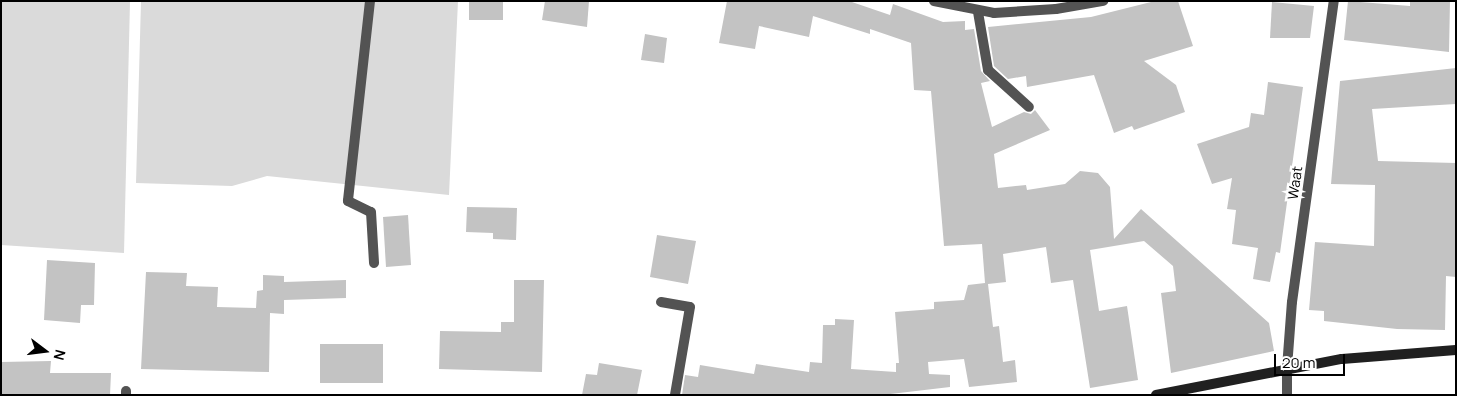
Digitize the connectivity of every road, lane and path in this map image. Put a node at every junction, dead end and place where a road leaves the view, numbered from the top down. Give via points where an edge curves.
1 (370, 1) edge
2 (934, 1) edge
3 (1103, 1) edge
4 (1333, 2) edge
5 (978, 12) junction
6 (1029, 106) dead end
7 (374, 262) dead end
8 (661, 302) dead end
9 (1456, 350) edge
10 (1287, 368) junction
11 (675, 395) edge
12 (1156, 395) edge
13 (1287, 395) edge

1 - 7 street via 348,200 371,212
2 - 5 street
3 - 5 street via 1033,11
4 - 10 street, Waat via 1292,302
5 - 6 street via 988,70
8 - 11 street via 690,307
9 - 10 main road via 1361,357
10 - 12 main road
10 - 13 street, Waat

